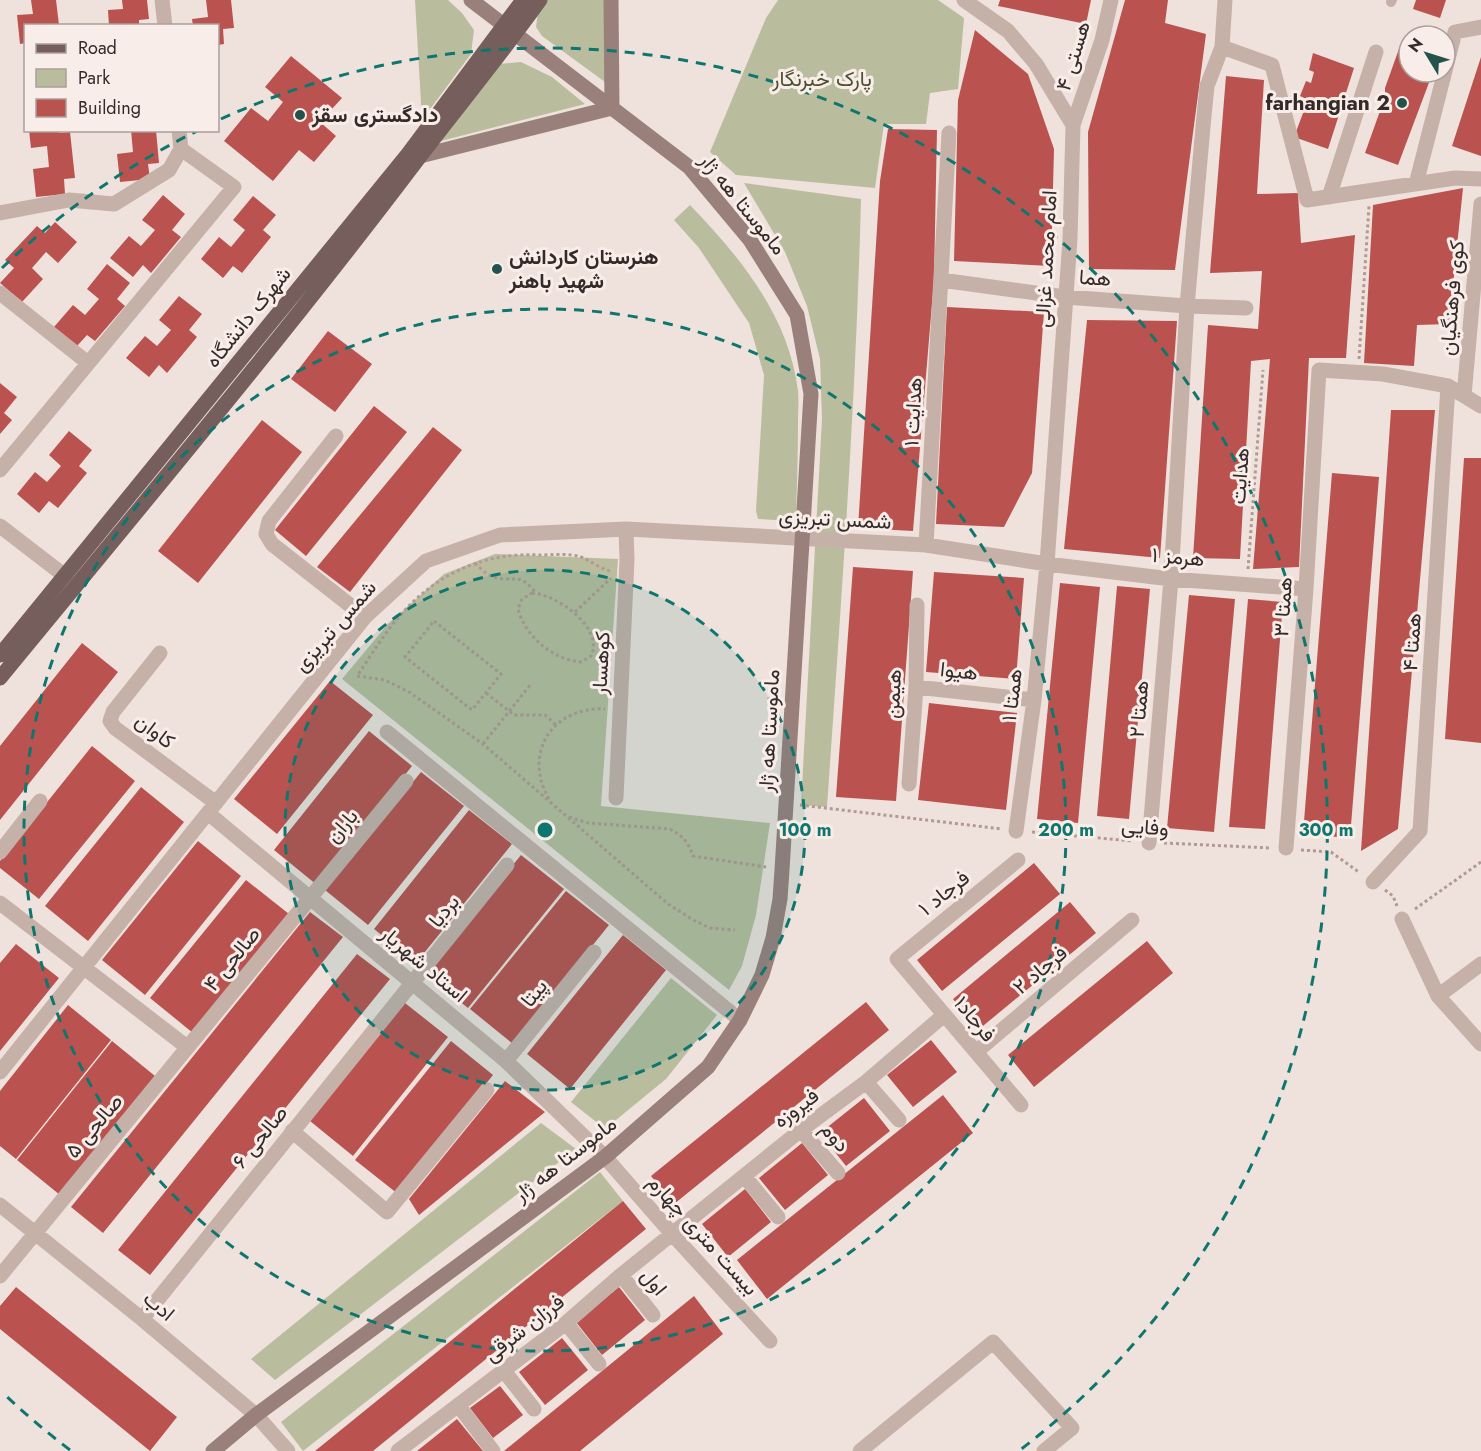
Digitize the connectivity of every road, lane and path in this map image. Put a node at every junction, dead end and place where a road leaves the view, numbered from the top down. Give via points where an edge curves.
1 (162, 0) edge
2 (471, 0) edge
3 (523, 0) edge
4 (540, 0) edge
5 (611, 0) edge
6 (964, 0) edge
7 (1111, 0) edge
8 (1225, 0) edge
9 (981, 5) edge
10 (165, 24) edge
11 (1481, 27) edge
12 (511, 29) junction
13 (1222, 47) junction
14 (1376, 52) dead end
15 (612, 108) junction
16 (1073, 125) junction
17 (179, 132) edge
18 (949, 133) dead end
19 (182, 149) junction
20 (414, 155) junction
21 (1481, 179) edge
22 (1416, 184) junction
23 (1370, 191) junction
24 (1329, 197) junction
25 (1481, 204) edge
26 (0, 213) edge
27 (942, 280) junction
28 (0, 293) edge
29 (1065, 297) junction
30 (1186, 306) junction
31 (1246, 308) dead end
32 (88, 363) junction
33 (1263, 370) dead end
34 (1359, 372) junction
35 (1448, 386) junction
36 (1464, 396) junction
37 (1481, 406) edge
38 (336, 436) dead end
39 (0, 470) edge
40 (0, 526) edge
41 (626, 529) junction
42 (802, 537) junction
43 (926, 545) junction
44 (476, 563) junction
45 (1047, 564) junction
46 (65, 576) junction
47 (1171, 579) junction
48 (1247, 584) junction
49 (1306, 589) junction
50 (536, 593) junction
51 (917, 605) dead end
52 (574, 612) junction
53 (365, 617) junction
54 (160, 653) dead end
55 (0, 656) edge
56 (0, 678) edge
57 (531, 684) dead end
58 (916, 687) junction
59 (486, 693) junction
60 (1034, 700) junction
61 (509, 711) junction
62 (556, 725) dead end
63 (387, 732) dead end
64 (483, 744) junction
65 (406, 781) dead end
66 (909, 784) dead end
67 (616, 798) dead end
68 (39, 801) dead end
69 (786, 803) junction
70 (212, 808) junction
71 (1016, 831) junction
72 (1149, 843) junction
73 (1286, 848) junction
74 (0, 852) edge
75 (1018, 860) dead end
76 (1481, 862) edge
77 (507, 865) dead end
78 (1373, 882) junction
79 (310, 897) junction
80 (0, 903) edge
81 (1402, 919) junction
82 (1131, 920) dead end
83 (735, 930) dead end
84 (594, 952) dead end
85 (897, 959) joint
86 (1481, 964) edge
87 (84, 967) junction
88 (414, 982) junction
89 (1438, 996) junction
90 (944, 1015) junction
91 (740, 1020) junction
92 (1481, 1044) edge
93 (187, 1047) junction
94 (976, 1053) junction
95 (506, 1061) junction
96 (0, 1072) edge
97 (866, 1082) junction
98 (487, 1089) dead end
99 (1021, 1105) dead end
100 (899, 1120) dead end
101 (801, 1130) junction
102 (292, 1131) junction
103 (605, 1157) junction
104 (838, 1173) dead end
105 (744, 1176) junction
106 (0, 1205) edge
107 (778, 1217) dead end
108 (34, 1232) junction
109 (673, 1235) junction
110 (621, 1275) junction
111 (0, 1276) edge
112 (653, 1315) dead end
113 (142, 1319) junction
114 (566, 1323) junction
115 (770, 1341) dead end
116 (599, 1364) dead end
117 (504, 1371) junction
118 (458, 1405) junction
119 (534, 1409) dead end
120 (256, 1415) junction
121 (493, 1450) edge
122 (213, 1451) edge
123 (288, 1451) edge
124 (400, 1451) edge
125 (860, 1451) edge
126 (1044, 1451) edge

1 - 10 street
2 - 12 main road, ماموستا هه ژار
3 - 12 main road, شهرک دانشگاه
4 - 12 main road
5 - 15 main road
6 - 9 street
7 - 16 street, هستی ۴ via 1102,40
8 - 13 street, همتا ۲
9 - 16 street via 1036,64
11 - 22 street via 1455,32
12 - 15 main road, ماموستا هه ژار
12 - 20 main road, شهرک دانشگاه
13 - 24 street via 1272,65 1307,200
13 - 30 street, همتا ۲ via 1207,86
14 - 24 street
15 - 20 main road
15 - 42 main road, ماموستا هه ژار via 689,167 750,240 797,315 811,394
16 - 29 street, امام محمد غزالی
17 - 19 street
18 - 27 street, هدایت ۱
19 - 26 street via 169,170 114,204 69,200
19 - 32 street via 234,187
20 - 46 main road, شهرک دانشگاه
20 - 56 main road via 243,382
21 - 22 street
22 - 23 street
23 - 24 street
23 - 34 path
25 - 36 street, کوی فرهنگیان
27 - 29 street, هما
27 - 43 street, هدایت ۱
28 - 32 street
29 - 30 street, هما
29 - 45 street, امام محمد غزالی
30 - 31 street, هما
30 - 47 street, همتا ۲
32 - 39 street
33 - 48 path, هدایت
34 - 35 street
34 - 49 street, همتا ۳ via 1319,370
35 - 36 street
35 - 78 street, همتا ۴ via 1420,831
36 - 37 street
38 - 53 street via 269,521 266,534 272,544
40 - 46 street
41 - 42 street, شمس تبریزی
41 - 53 street, شمس تبریزی via 500,535 426,561
41 - 67 street, کوهسار
42 - 43 street, شمس تبریزی
42 - 69 main road, ماموستا هه ژار
43 - 45 street, شمس تبریزی
44 - 50 path via 492,577 525,581
44 - 52 path via 524,554 579,556 617,572
44 - 64 path via 438,582 409,606 357,676 385,680 409,692
45 - 47 street, هرمز ۱
45 - 60 street, همتا ۱
46 - 55 main road, شهرک دانشگاه
47 - 48 street, هرمز ۱
47 - 72 street, همتا ۲
48 - 49 street, هرمز ۱
49 - 73 street, همتا ۳
50 - 52 path via 552,597
50 - 52 path via 519,603 520,614 533,637 553,653 581,662 591,656 594,644
51 - 58 street, هیمن
53 - 70 street, شمس تبریزی
54 - 70 street, کاوان via 110,721
57 - 61 path
58 - 60 street, هیوا
58 - 66 street, هیمن
59 - 59 path via 501,674 434,621 405,657 472,710
59 - 61 path
60 - 71 street, همتا ۱
61 - 62 path via 514,715 545,715
61 - 64 path
63 - 91 street
64 - 83 path via 668,904 710,928
65 - 79 street, باران
68 - 74 street
69 - 71 path, وفایی
69 - 91 main road, ماموستا هه ژار via 780,899 773,938 762,975
70 - 79 street, استاد شهریار
70 - 87 street, شمس تبریزی
71 - 72 path, وفایی
72 - 73 path, وفایی
73 - 78 path, وفایی via 1331,852
75 - 85 street, فرجاد ۱
76 - 81 path
77 - 88 street, بردیا
78 - 81 path, وفایی via 1394,896
79 - 88 street, استاد شهریار
79 - 93 street, صالحی ۴
80 - 87 street
81 - 89 street
82 - 94 street, فرجاد ۲
84 - 95 street, پیتا
85 - 90 street, فرجاد۱
86 - 89 street
87 - 93 street
87 - 96 street, شمس تبریزی
88 - 95 street, استاد شهریار
88 - 102 street, صالحی ۶
89 - 92 street
90 - 94 street, فرجاد۱
90 - 97 street, فیروزه
91 - 103 main road, ماموستا هه ژار via 708,1066
93 - 108 street, صالحی ۵
94 - 99 street, فرجاد۱
95 - 103 street, استاد شهریار
97 - 100 street
97 - 101 street, فیروزه
98 - 102 street via 387,1212
101 - 104 street, دوم
101 - 105 street, فیروزه
102 - 113 street, صالحی ۶
103 - 109 street, بیست متری چهارم
103 - 120 main road, ماموستا هه ژار
105 - 107 street
105 - 109 street, فیروزه
106 - 108 street, ادب
108 - 111 street, صالحی ۵
108 - 113 street, ادب
109 - 110 street, فرزان شرقی
109 - 115 street, بیست متری چهارم
110 - 112 street, اول
110 - 114 street, فرزان شرقی
113 - 120 street, ادب
114 - 116 street
114 - 117 street, فرزان شرقی
117 - 118 street, فرزان شرقی
117 - 119 street
118 - 121 street
118 - 124 street, فرزان شرقی
120 - 122 main road, ماموستا هه ژار
120 - 123 street, ادب
125 - 126 street via 993,1342 1072,1428

